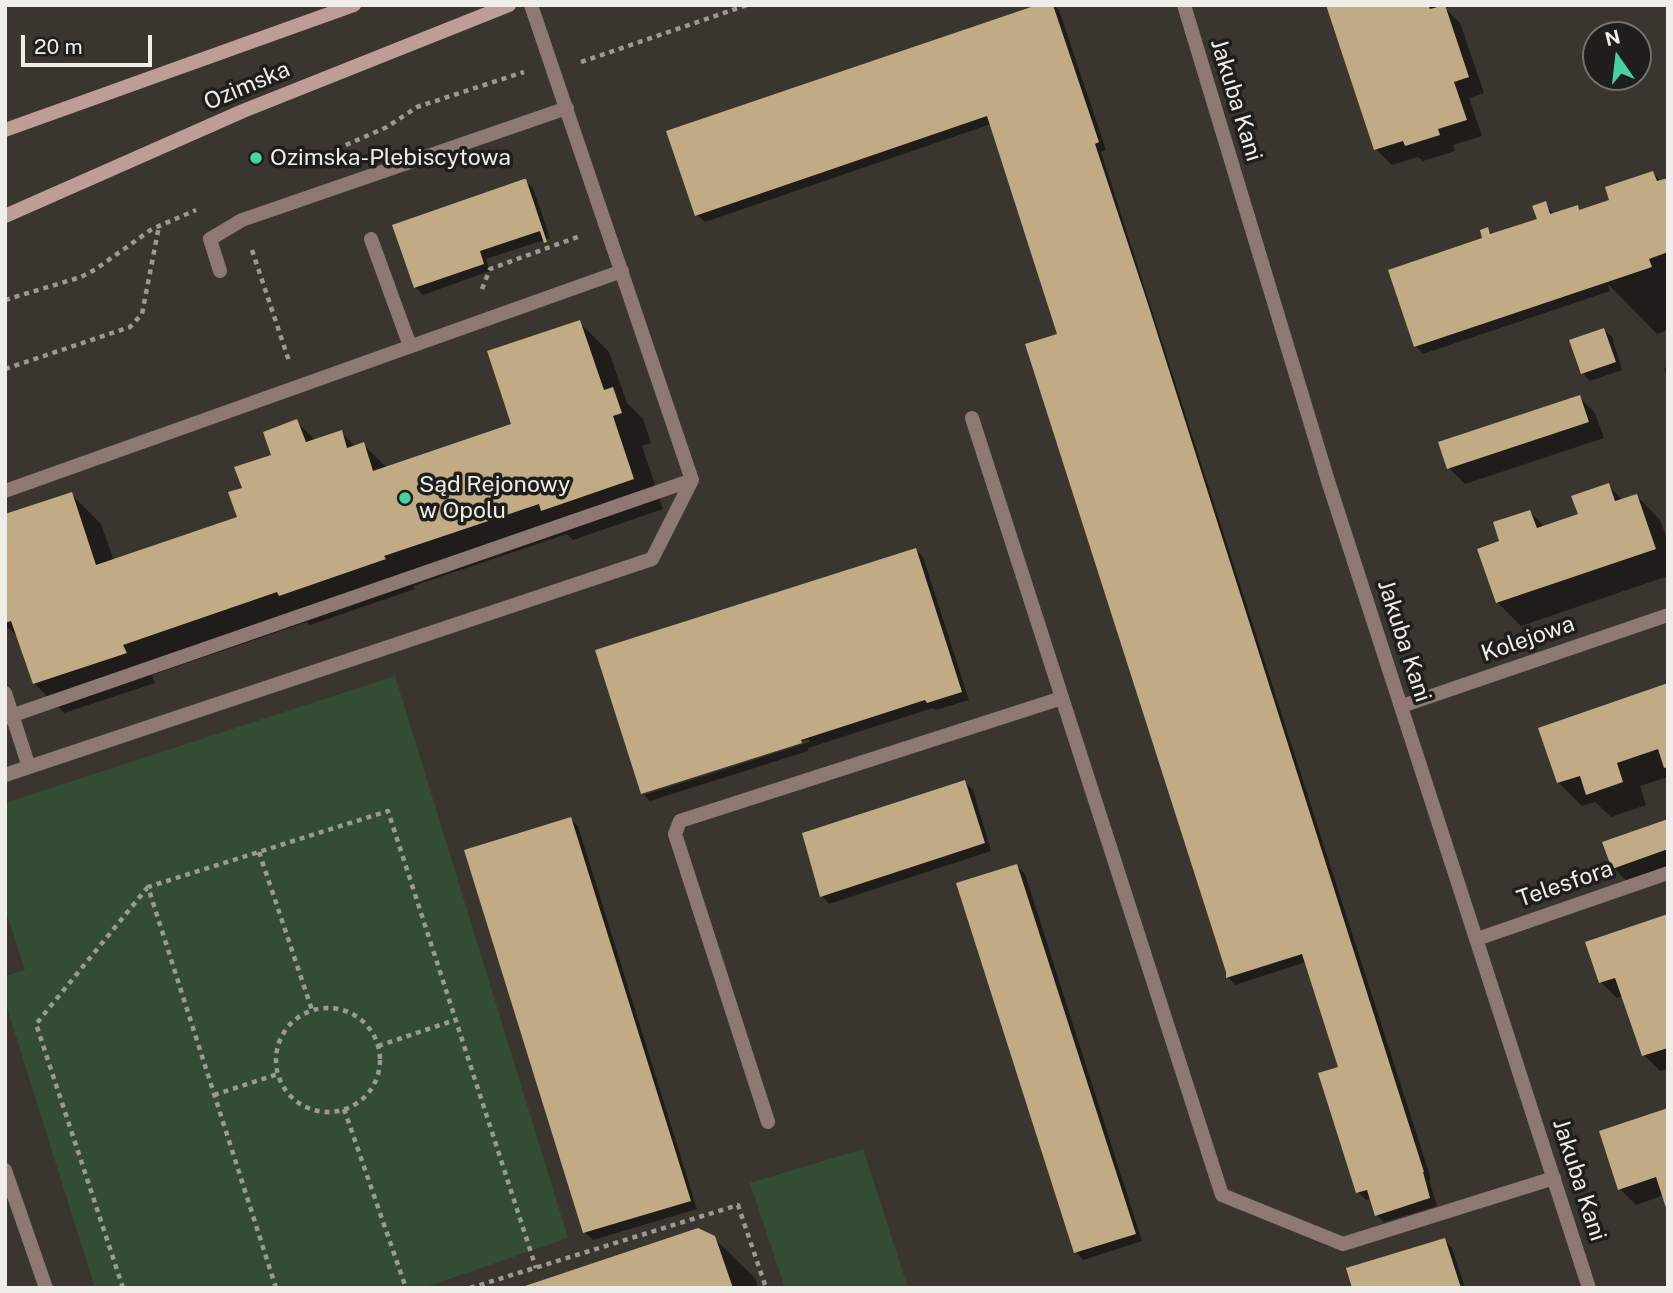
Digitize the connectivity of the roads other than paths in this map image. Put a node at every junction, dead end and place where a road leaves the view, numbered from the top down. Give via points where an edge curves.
1 (354, 5) edge
2 (509, 5) edge
3 (531, 5) edge
4 (1184, 5) edge
5 (567, 107) junction
6 (5, 130) edge
7 (5, 216) edge
8 (371, 239) dead end
9 (220, 271) dead end
10 (622, 271) junction
11 (410, 346) junction
12 (972, 418) dead end
13 (692, 480) junction
14 (5, 491) edge
15 (1668, 615) edge
16 (5, 693) edge
17 (1062, 698) junction
18 (1402, 706) junction
19 (9, 717) edge
20 (29, 767) junction
21 (5, 775) edge
22 (1668, 873) edge
23 (1477, 939) junction
24 (768, 1122) dead end
25 (5, 1170) edge
26 (1554, 1178) junction
27 (46, 1288) edge
28 (1589, 1288) edge

1 - 6 main road, Ozimska
2 - 7 main road, Ozimska via 243,111
3 - 5 street
4 - 18 street, Jakuba Kani via 1328,481
5 - 9 street via 242,220 210,239
5 - 10 street
8 - 11 street
10 - 11 street
10 - 13 street
11 - 14 street
12 - 17 street
13 - 19 street
13 - 20 street via 652,559
15 - 18 street, Kolejowa
16 - 19 street
17 - 24 street via 680,821 676,834
17 - 26 street via 1222,1195 1343,1244
18 - 23 street, Jakuba Kani
19 - 20 street
20 - 21 street
22 - 23 street, Telesfora
23 - 26 street, Jakuba Kani
25 - 27 street
26 - 28 street, Jakuba Kani

